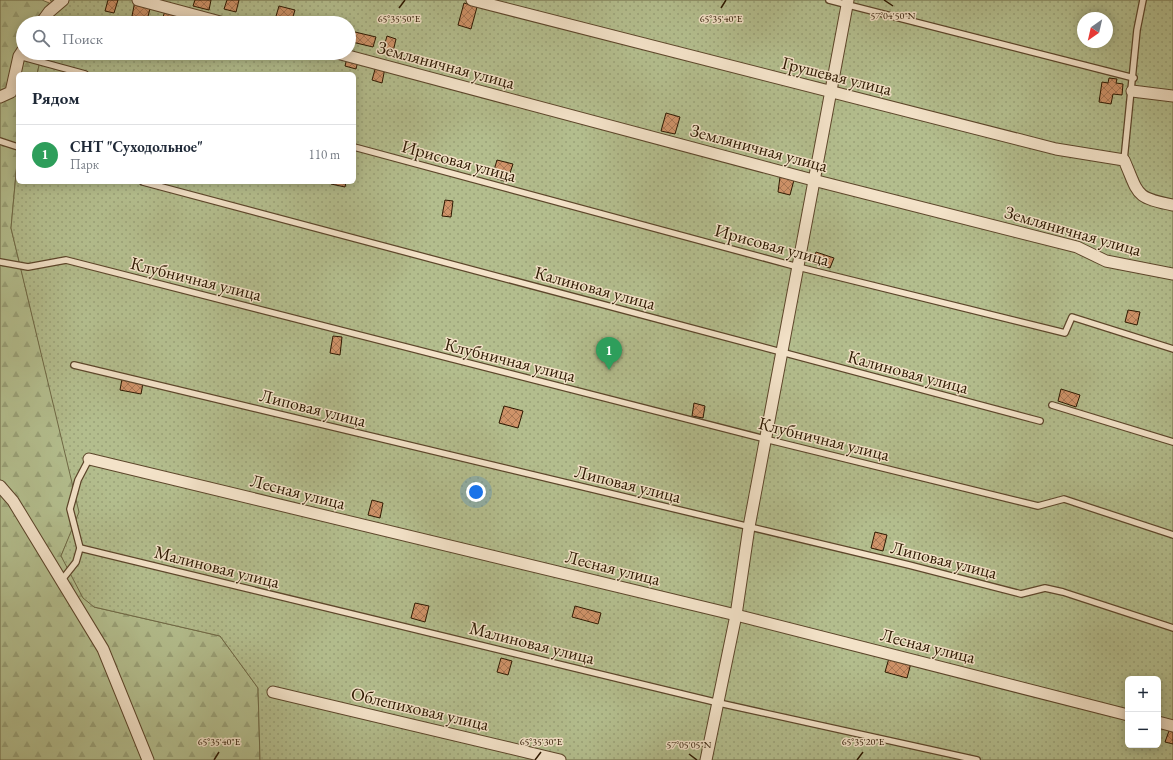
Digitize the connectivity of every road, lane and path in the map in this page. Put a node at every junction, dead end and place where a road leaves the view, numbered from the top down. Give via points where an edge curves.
1 (63, 0) edge
2 (138, 0) edge
3 (472, 0) edge
4 (829, 0) edge
5 (1143, 0) edge
6 (848, 2) edge
7 (46, 16) edge
8 (198, 16) edge
9 (356, 58) edge
10 (19, 60) edge
11 (42, 60) edge
12 (79, 72) edge
13 (1134, 78) junction
14 (1132, 91) junction
15 (831, 92) junction
16 (1173, 96) edge
17 (0, 97) edge
18 (0, 141) edge
19 (16, 146) edge
20 (356, 148) edge
21 (1124, 160) junction
22 (813, 180) junction
23 (150, 184) edge
24 (1173, 205) edge
25 (0, 262) edge
26 (798, 267) junction
27 (1173, 274) edge
28 (1173, 349) edge
29 (783, 353) junction
30 (74, 365) dead end
31 (1052, 405) dead end
32 (1040, 421) dead end
33 (765, 439) junction
34 (1173, 442) edge
35 (89, 459) joint
36 (0, 486) edge
37 (749, 528) junction
38 (1173, 535) edge
39 (80, 548) junction
40 (61, 581) junction
41 (736, 615) junction
42 (1173, 628) edge
43 (273, 692) dead end
44 (719, 703) junction
45 (1125, 714) edge
46 (1161, 723) edge
47 (1173, 726) edge
48 (148, 760) edge
49 (560, 760) edge
50 (706, 760) edge
51 (977, 760) edge

1 - 7 street
2 - 8 street
3 - 15 street, Грушевая улица
4 - 6 lane
5 - 13 lane via 1137,30
6 - 13 lane
6 - 15 street
9 - 22 street, Земляничная улица
10 - 17 street via 10,92
11 - 12 lane
13 - 14 lane
14 - 16 street
14 - 21 lane
15 - 21 street, Грушевая улица via 1056,149
15 - 22 street
18 - 19 lane
20 - 26 lane, Ирисовая улица
21 - 24 street via 1138,192 1144,198
22 - 26 street
22 - 27 street, Земляничная улица via 1077,247 1106,261
23 - 29 lane, Калиновая улица
25 - 33 lane, Клубничная улица via 28,267 66,260
26 - 28 lane, Ирисовая улица via 1065,332 1072,316
26 - 29 street
29 - 32 lane, Калиновая улица
29 - 33 street
30 - 37 lane, Липовая улица
31 - 34 lane
33 - 37 street
33 - 38 lane, Клубничная улица via 1038,506 1064,499
35 - 39 lane via 78,480 70,509
35 - 41 street, Лесная улица
36 - 40 street via 13,501
37 - 41 street
37 - 42 lane, Липовая улица via 1021,594 1045,588 1063,592
39 - 40 lane via 76,562
39 - 44 lane, Малиновая улица
40 - 48 street via 104,649
41 - 44 street
41 - 45 street, Лесная улица
43 - 49 street, Облепиховая улица
44 - 50 street
44 - 51 lane, Малиновая улица
46 - 47 street

